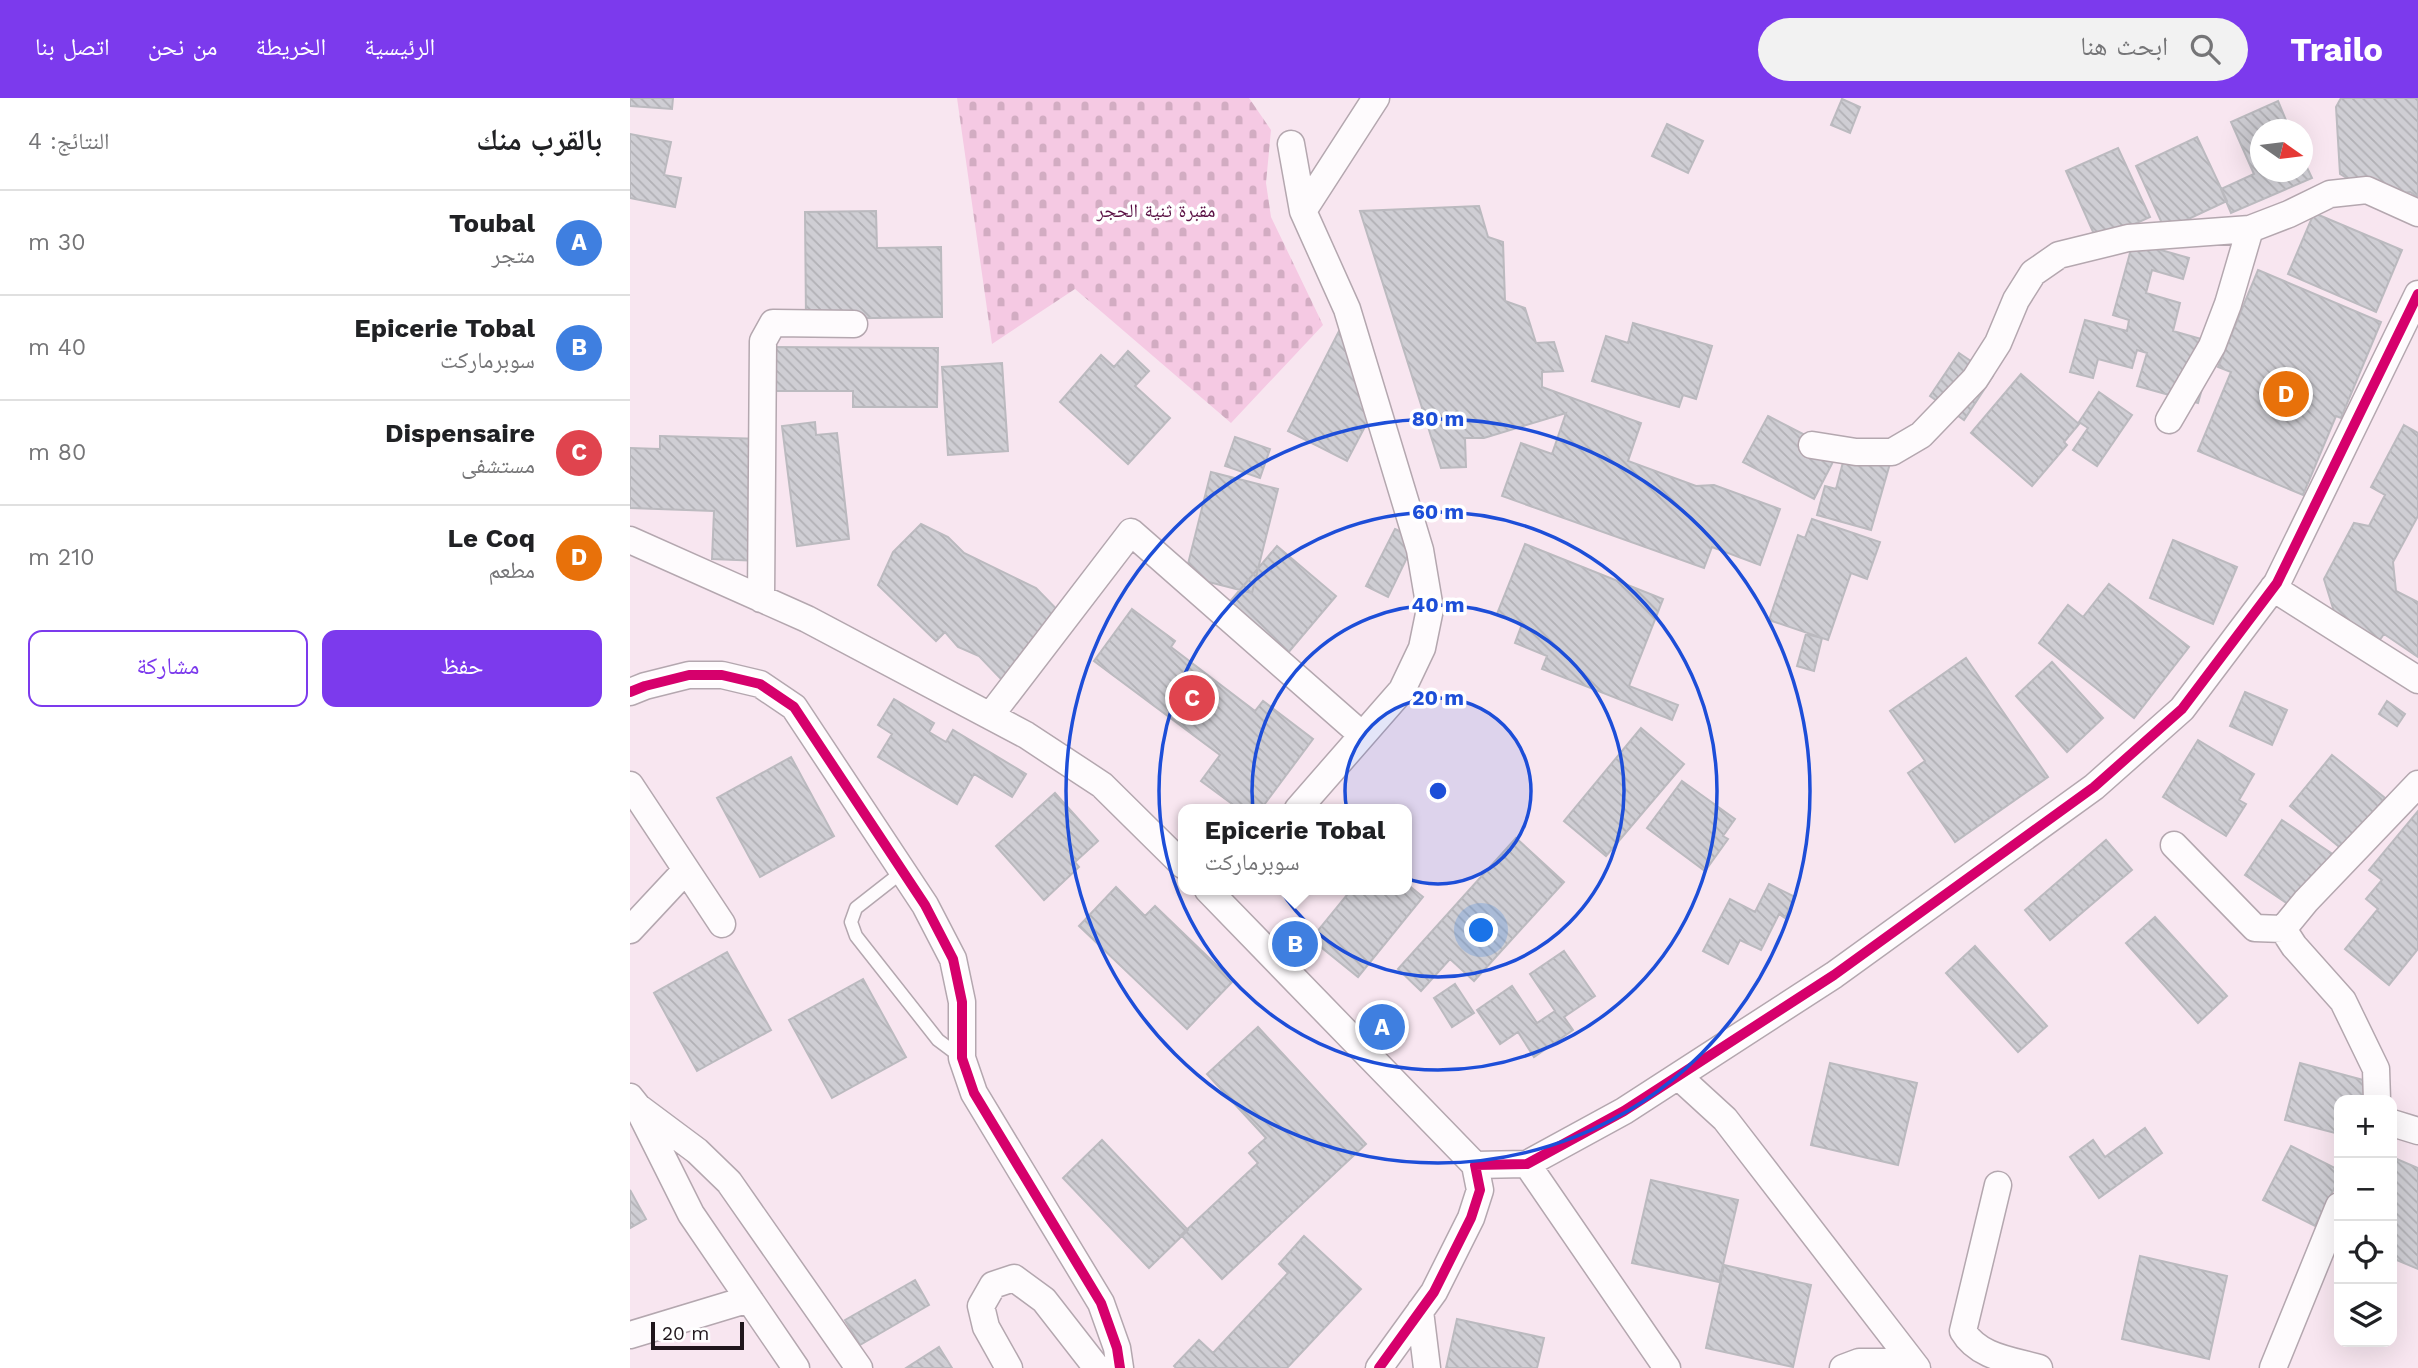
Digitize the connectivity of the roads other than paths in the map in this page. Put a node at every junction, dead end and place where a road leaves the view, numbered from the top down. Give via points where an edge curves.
1 (1376, 98) edge
2 (1291, 144) dead end
3 (1303, 211) junction
4 (2418, 212) edge
5 (2250, 229) junction
6 (2418, 294) edge
7 (854, 324) dead end
8 (2169, 420) dead end
9 (1812, 445) dead end
10 (630, 540) edge
11 (2273, 588) junction
12 (761, 599) junction
13 (2418, 680) edge
14 (630, 692) edge
15 (990, 716) junction
16 (1362, 735) junction
17 (630, 785) edge
18 (2418, 785) edge
19 (1302, 804) edge
20 (2174, 845) dead end
21 (1178, 860) edge
22 (686, 870) junction
23 (902, 872) junction
24 (1221, 895) edge
25 (722, 924) dead end
26 (2283, 929) junction
27 (630, 930) edge
28 (962, 1058) junction
29 (1678, 1076) junction
30 (2376, 1095) edge
31 (634, 1102) edge
32 (2397, 1125) edge
33 (2418, 1131) edge
34 (1527, 1164) junction
35 (1475, 1165) junction
36 (1998, 1185) dead end
37 (2334, 1218) edge
38 (749, 1299) junction
39 (1420, 1311) junction
40 (630, 1335) edge
41 (1914, 1365) edge
42 (796, 1368) edge
43 (859, 1368) edge
44 (1009, 1368) edge
45 (1097, 1368) edge
46 (1119, 1368) edge
47 (1379, 1368) edge
48 (1427, 1368) edge
49 (1667, 1368) edge
50 (1843, 1368) edge
51 (2039, 1368) edge
52 (2273, 1368) edge

1 - 3 street
2 - 3 street
3 - 16 street via 1347,309 1420,550 1430,609 1422,648 1402,690
4 - 5 street via 2367,190 2330,194
5 - 8 street via 2212,346
5 - 9 street via 2128,238 2059,255 2033,273 1975,379 1921,435 1892,452
6 - 11 street
7 - 12 street via 773,323 763,341
10 - 12 street
11 - 13 street
11 - 29 street via 2182,709 2094,787 1834,975
12 - 15 street
14 - 23 street via 689,675 722,675 760,684 794,707
15 - 16 street via 1131,532
15 - 21 street via 1102,785
16 - 19 street
17 - 22 street
18 - 26 street
20 - 26 street via 2255,928
22 - 25 street
22 - 27 street
23 - 28 street via 953,959 962,1002
23 - 28 lane via 856,908 851,922 856,936 938,1040
24 - 35 street
26 - 30 street via 2343,1001 2376,1069
28 - 46 street via 974,1093 1101,1303
29 - 34 street
29 - 41 street via 1725,1119
31 - 38 street via 691,1214
31 - 43 street via 730,1182
32 - 33 street
34 - 35 street
34 - 49 street
35 - 39 street via 1480,1190 1471,1218
36 - 51 street via 1963,1331 1970,1343 1987,1353
37 - 52 street
38 - 40 street
38 - 42 street
39 - 47 street
39 - 48 street
41 - 50 street via 1859,1362
44 - 45 street via 986,1327 981,1306 993,1285 1014,1278 1044,1300

